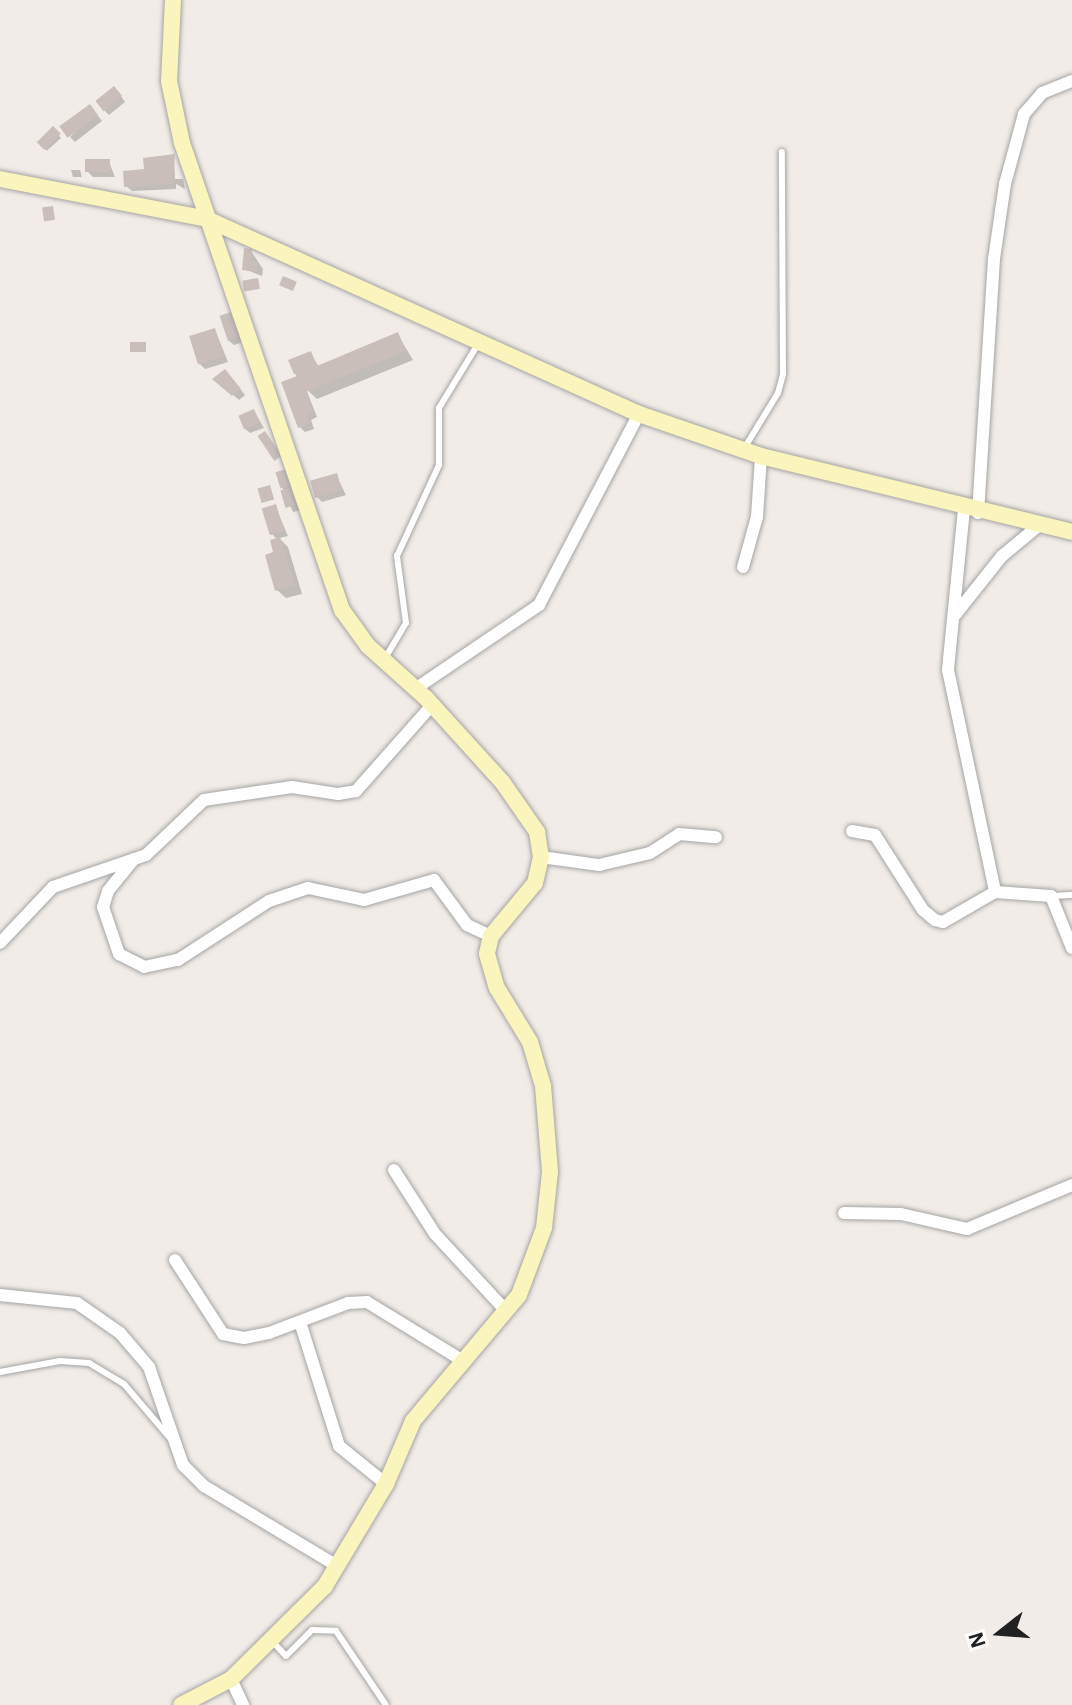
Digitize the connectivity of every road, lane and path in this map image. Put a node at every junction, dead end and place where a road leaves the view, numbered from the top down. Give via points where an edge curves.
1 (173, 0) edge
2 (1072, 81) edge
3 (782, 152) dead end
4 (0, 179) edge
5 (207, 219) junction
6 (482, 340) junction
7 (639, 414) junction
8 (743, 450) junction
9 (761, 456) junction
10 (971, 511) junction
11 (1037, 527) junction
12 (1072, 532) edge
13 (743, 567) dead end
14 (954, 616) junction
15 (384, 660) junction
16 (415, 689) junction
17 (432, 705) junction
18 (852, 831) dead end
19 (716, 837) dead end
20 (541, 857) junction
21 (134, 859) junction
22 (995, 892) junction
23 (1072, 895) edge
24 (1051, 896) junction
25 (491, 936) junction
26 (0, 943) edge
27 (1072, 948) edge
28 (394, 1170) dead end
29 (1072, 1185) edge
30 (844, 1213) dead end
31 (175, 1260) dead end
32 (0, 1295) edge
33 (506, 1311) junction
34 (300, 1322) junction
35 (465, 1362) junction
36 (0, 1372) edge
37 (170, 1438) junction
38 (386, 1484) junction
39 (337, 1566) junction
40 (273, 1642) junction
41 (231, 1679) junction
42 (181, 1705) edge
43 (243, 1705) edge
44 (386, 1705) edge

1 - 5 street via 169,81
2 - 10 street via 1042,93 1024,114 1005,184
3 - 8 lane via 783,374 778,393
4 - 5 street
5 - 6 street
5 - 15 street via 332,587 355,631
6 - 7 street
6 - 15 lane via 439,408 439,465 397,556 406,623
7 - 8 street
7 - 16 street via 539,605
8 - 9 street
9 - 10 street
9 - 13 street via 757,517
10 - 11 street
10 - 14 street
11 - 12 street
11 - 14 street via 1002,556
14 - 22 street via 952,697
15 - 16 street
16 - 17 street
17 - 20 street via 525,810
17 - 21 street via 356,791 338,794 292,787 204,800 146,855
18 - 22 street via 875,835 923,910 935,920 943,922
19 - 20 street via 679,834 650,853 599,865
20 - 25 street via 535,883
21 - 25 street via 108,891 103,907 119,954 144,967 178,960 269,901 308,888 364,900 422,879 434,880 467,925
21 - 26 street via 53,887
22 - 24 street
23 - 24 lane
24 - 27 street
25 - 33 street via 491,971 530,1042 543,1086 549,1137 544,1228 519,1295
28 - 33 street via 435,1234
29 - 30 street via 967,1229 901,1214
31 - 34 street via 223,1334 244,1338
32 - 37 street via 77,1303 120,1333 149,1367
33 - 35 street
34 - 35 street via 367,1302
34 - 38 street via 339,1446
35 - 38 street via 413,1421
36 - 37 lane via 60,1361 89,1363 124,1384
37 - 39 street via 183,1465 204,1486
38 - 39 street
39 - 40 street
40 - 41 street
40 - 44 lane via 286,1656 312,1630 336,1631
41 - 42 street
41 - 43 street

